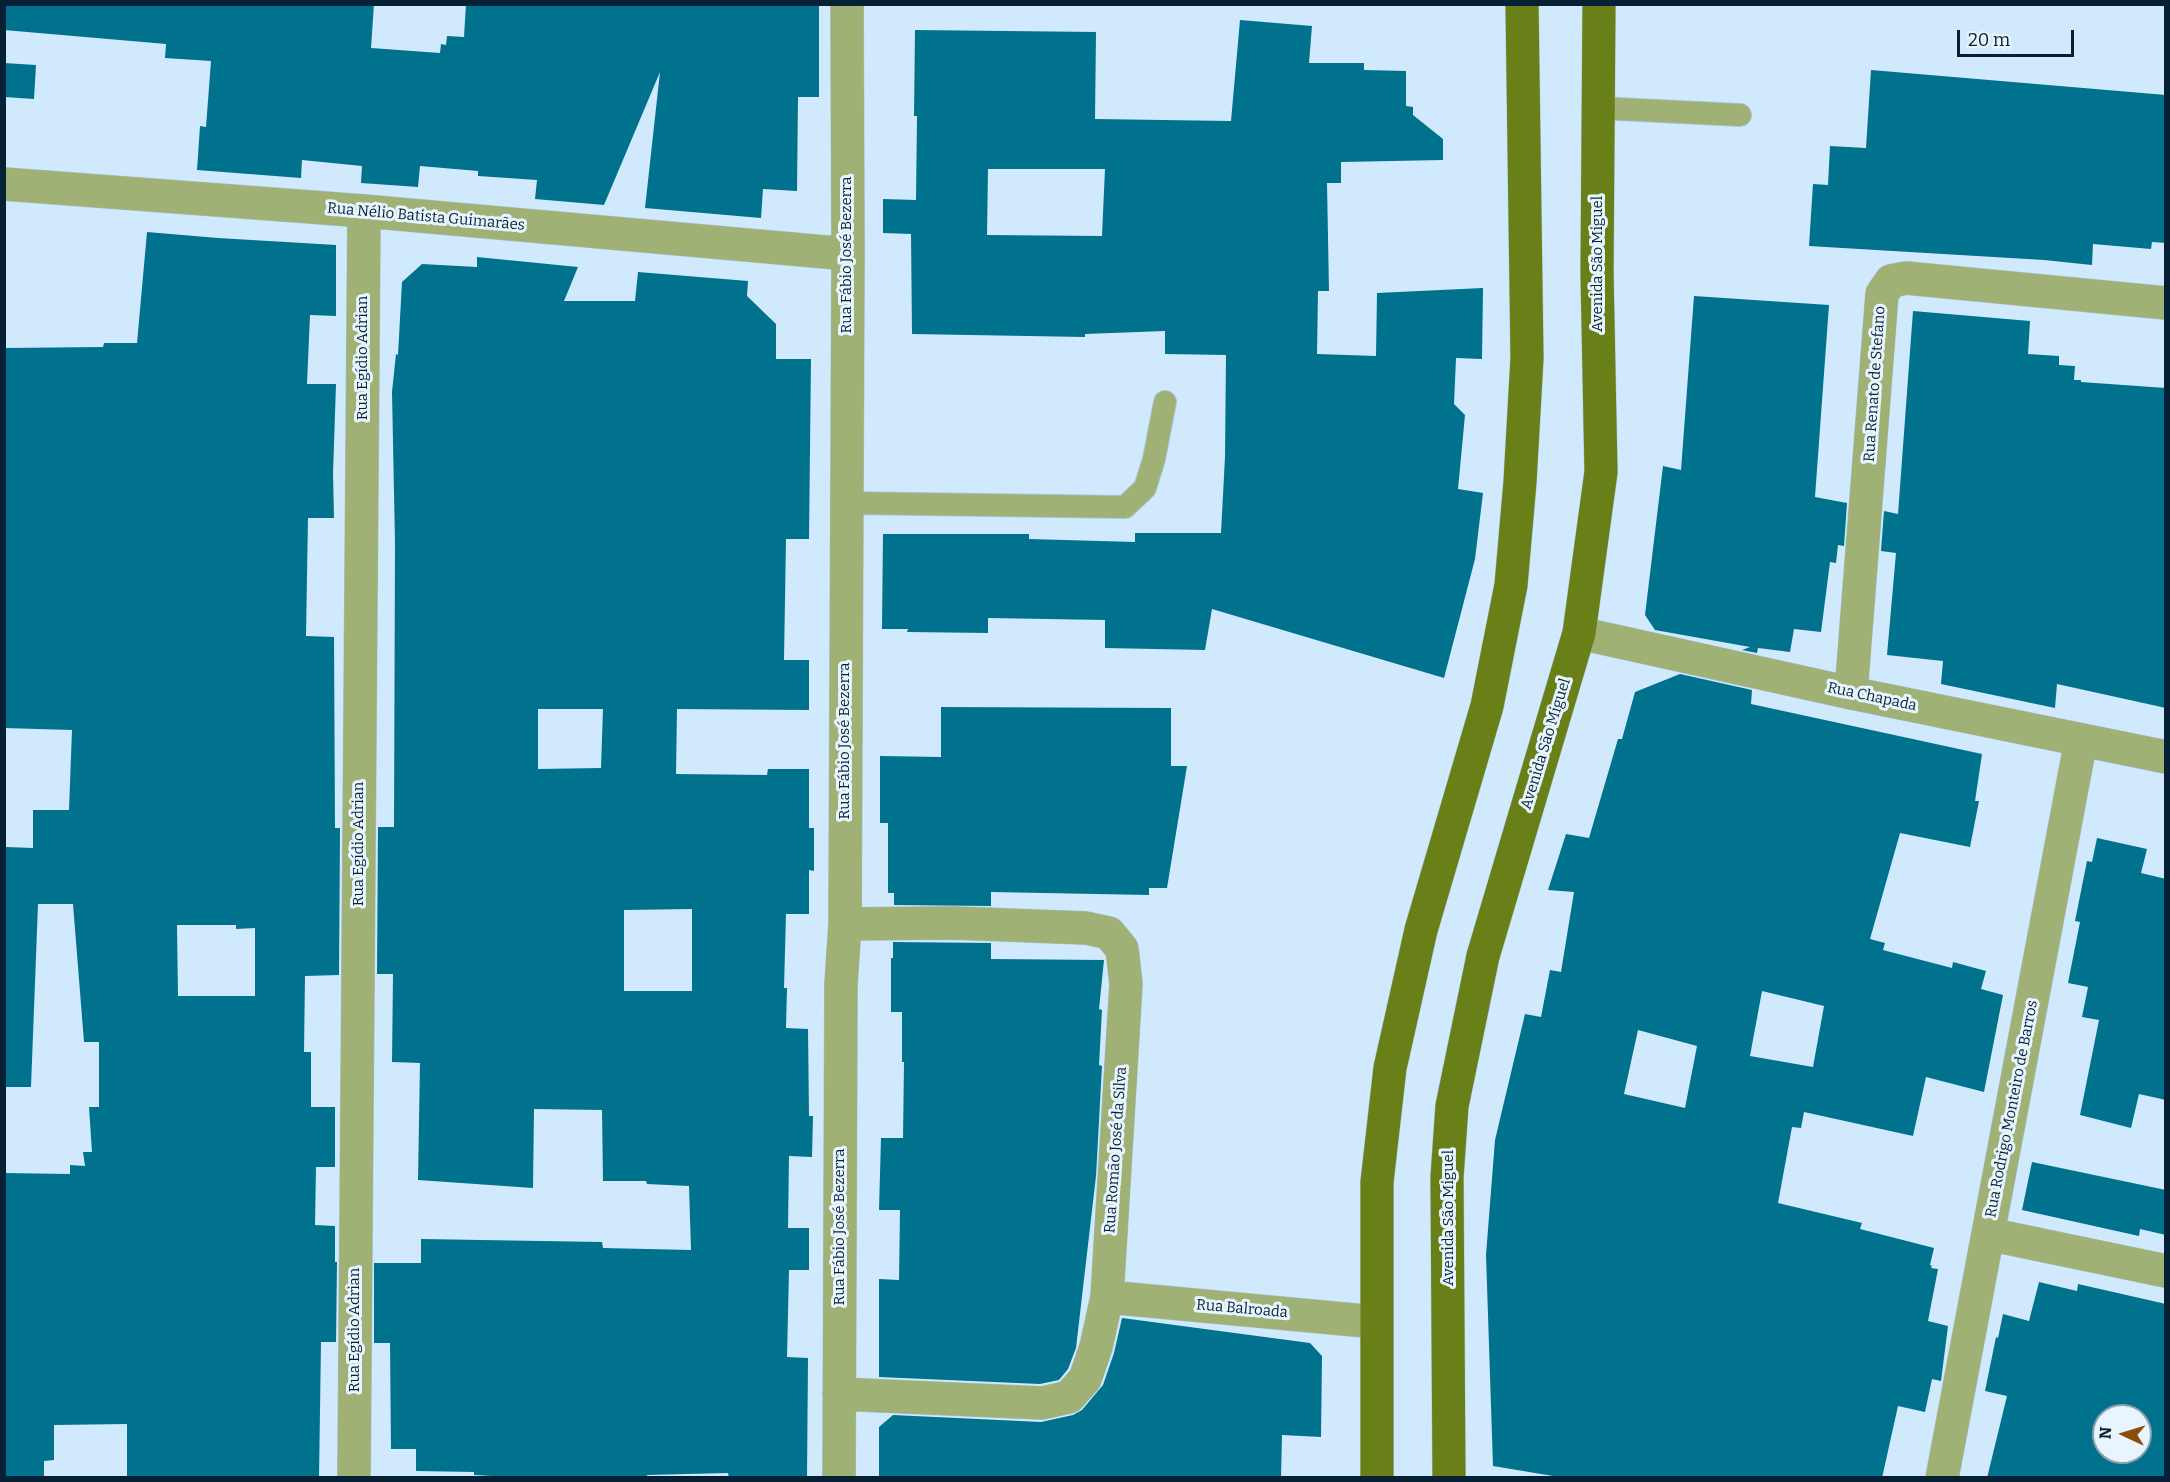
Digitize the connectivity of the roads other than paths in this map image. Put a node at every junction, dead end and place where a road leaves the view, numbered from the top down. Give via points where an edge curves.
1 (847, 4) edge
2 (1522, 4) edge
3 (1599, 4) edge
4 (1598, 108) junction
5 (1740, 115) dead end
6 (4, 184) edge
7 (364, 211) junction
8 (848, 254) junction
9 (2166, 303) edge
10 (1165, 402) dead end
11 (847, 503) junction
12 (1579, 633) junction
13 (1851, 693) junction
14 (2081, 740) junction
15 (2166, 757) edge
16 (844, 924) junction
17 (1988, 1234) junction
18 (2166, 1271) edge
19 (1107, 1297) junction
20 (1376, 1322) junction
21 (839, 1394) junction
22 (354, 1478) edge
23 (839, 1478) edge
24 (1377, 1478) edge
25 (1449, 1478) edge
26 (1942, 1478) edge

1 - 8 street, Rua Fábio José Bezerra
2 - 20 main road via 1527,358 1511,585 1487,706 1422,930 1390,1068 1377,1182
3 - 4 main road, Avenida São Miguel
4 - 5 lane
4 - 12 main road, Avenida São Miguel via 1601,472
6 - 7 street, Rua Nélio Batista Guimarães
7 - 8 street, Rua Nélio Batista Guimarães
7 - 22 street, Rua Egídio Adrian
8 - 11 street, Rua Fábio José Bezerra
9 - 13 street, Rua Renato de Stefano via 1906,278 1891,281 1882,294
10 - 11 lane via 1145,488 1125,507
11 - 16 street, Rua Fábio José Bezerra
12 - 13 street, Rua Chapada
12 - 25 main road, Avenida São Miguel via 1483,956 1452,1106 1447,1176
13 - 14 street, Rua Chapada
14 - 15 street, Rua Chapada
14 - 17 street, Rua Rodrigo Monteiro de Barros
16 - 19 street, Rua Romão José da Silva via 1086,928 1109,933 1122,949 1126,984
16 - 21 street, Rua Fábio José Bezerra
17 - 18 street
17 - 26 street, Rua Rodrigo Monteiro de Barros
19 - 20 street, Rua Balroada
19 - 21 street, Rua Romão José da Silva via 1085,1379 1069,1397 1042,1403
20 - 24 main road
21 - 23 street, Rua Fábio José Bezerra

